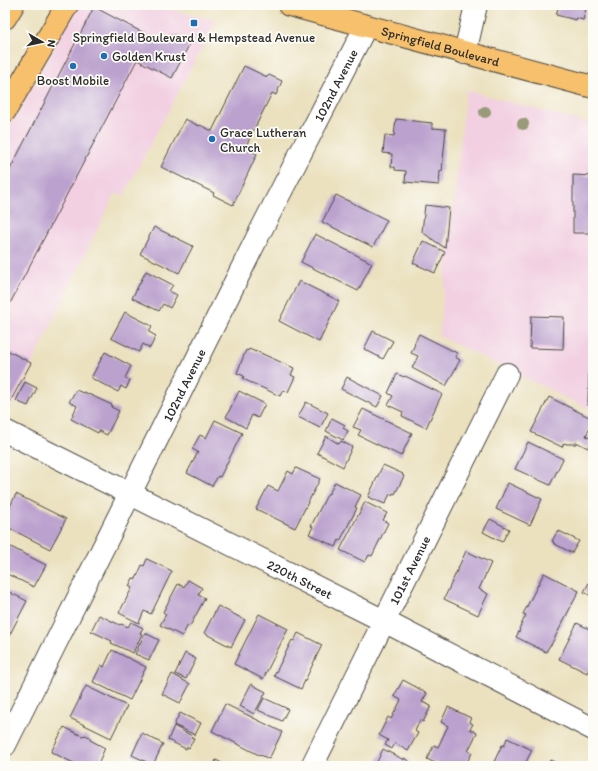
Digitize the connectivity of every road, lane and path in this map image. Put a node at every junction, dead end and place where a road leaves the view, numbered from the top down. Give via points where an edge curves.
1 (13, 5) edge
2 (67, 5) edge
3 (289, 5) edge
4 (476, 5) edge
5 (5, 18) edge
6 (366, 26) junction
7 (466, 53) junction
8 (593, 87) edge
9 (5, 111) edge
10 (507, 374) dead end
11 (5, 431) edge
12 (130, 494) junction
13 (384, 621) junction
14 (593, 729) edge
15 (5, 745) edge
16 (312, 766) edge

1 - 5 main road
2 - 9 main road
3 - 6 main road, Springfield Boulevard
4 - 7 street
6 - 7 main road, Springfield Boulevard
6 - 12 street, 102nd Avenue
7 - 8 main road, Springfield Boulevard
10 - 13 street, 101st Avenue
11 - 12 street, 220th Street
12 - 13 street, 220th Street
12 - 15 street, 102nd Avenue
13 - 14 street, 220th Street
13 - 16 street, 101st Avenue

